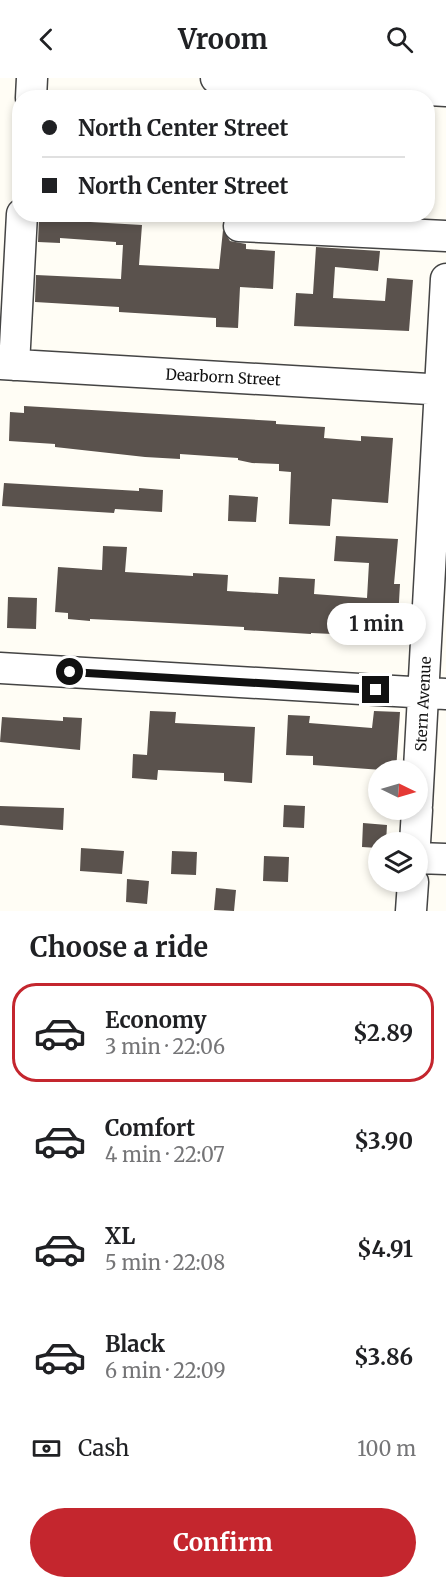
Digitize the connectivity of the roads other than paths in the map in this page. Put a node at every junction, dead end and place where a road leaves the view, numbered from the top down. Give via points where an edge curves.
1 (216, 78) edge
2 (428, 90) edge
3 (21, 222) edge
4 (239, 226) dead end
5 (446, 236) edge
6 (446, 279) edge
7 (7, 365) edge
8 (443, 390) edge
9 (0, 668) edge
10 (435, 693) edge
11 (424, 760) edge
12 (428, 858) edge
13 (446, 859) edge
14 (412, 892) edge
15 (411, 911) edge

1 - 2 street
3 - 7 street
4 - 5 street
6 - 8 street, Stern Avenue
7 - 8 street, Dearborn Street
8 - 10 street, Stern Avenue
9 - 10 street
10 - 11 street, Stern Avenue
12 - 13 street
14 - 15 street

